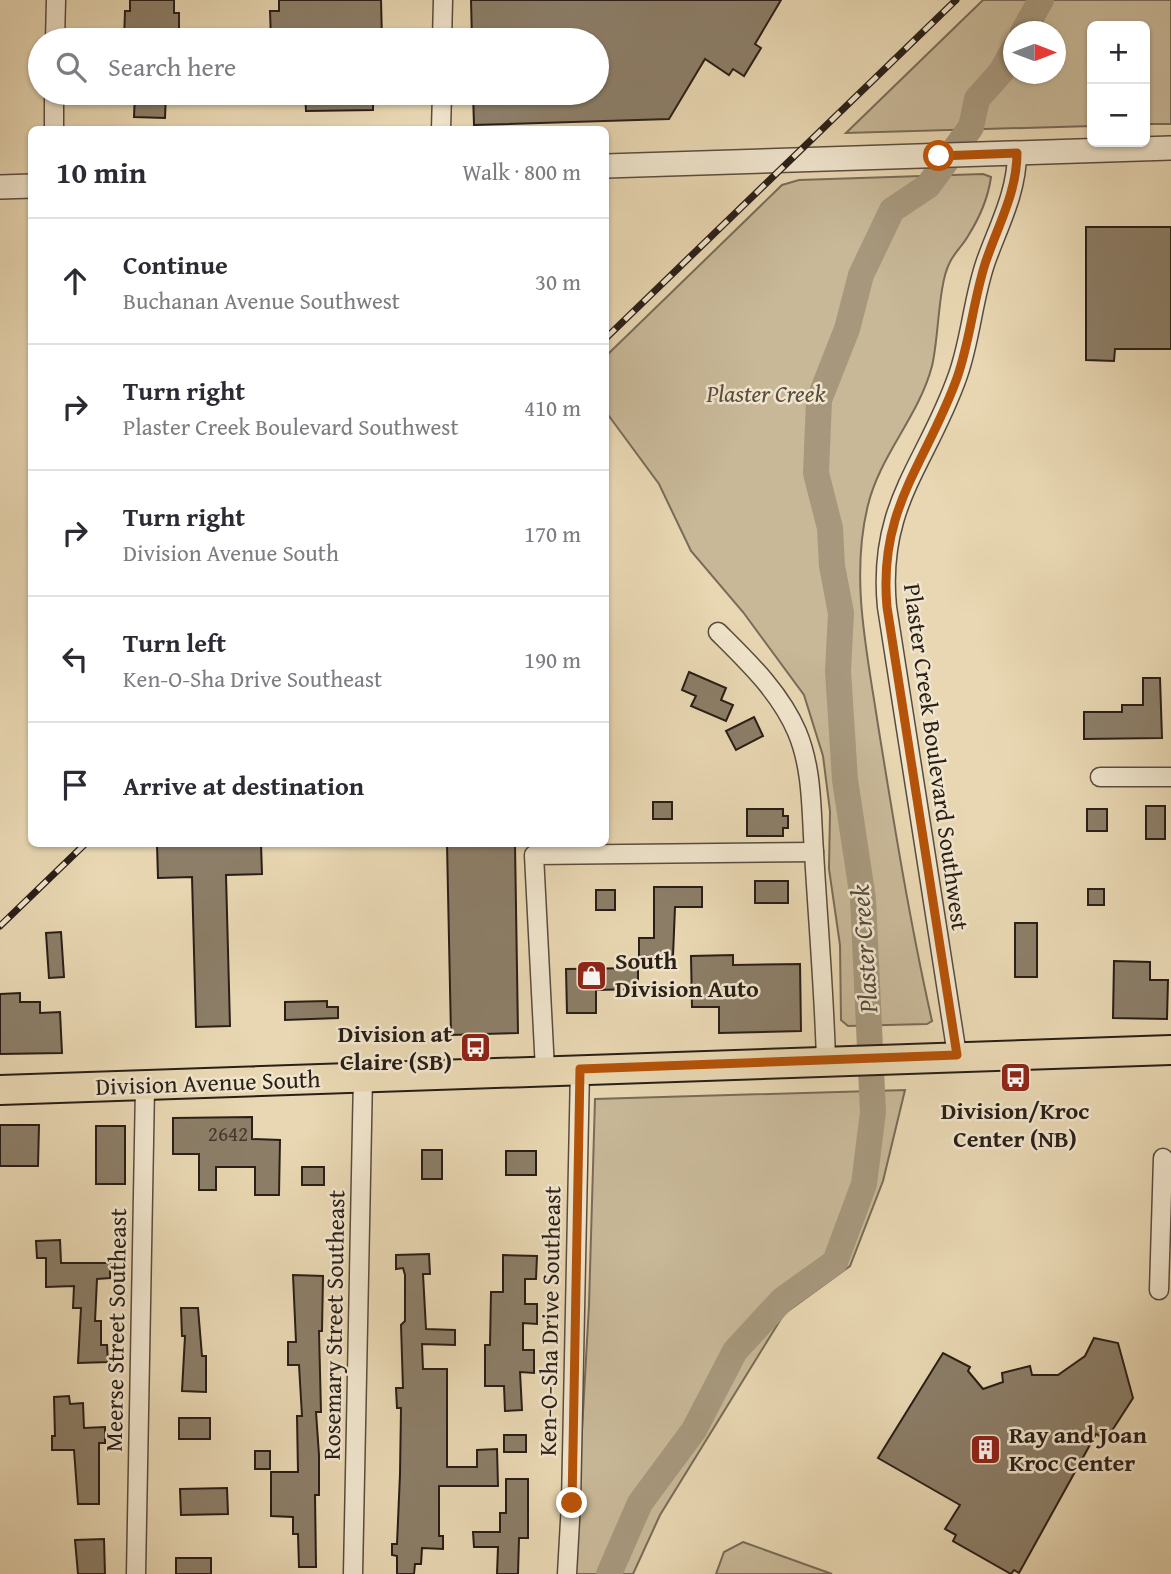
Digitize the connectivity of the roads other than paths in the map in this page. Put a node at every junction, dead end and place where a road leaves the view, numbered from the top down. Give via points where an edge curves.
1 (56, 0) edge
2 (443, 0) edge
3 (55, 28) edge
4 (442, 28) edge
5 (54, 105) edge
6 (442, 105) edge
7 (54, 126) edge
8 (441, 126) edge
9 (1171, 148) edge
10 (1017, 153) junction
11 (609, 166) edge
12 (28, 186) edge
13 (0, 187) edge
14 (718, 632) dead end
15 (1100, 776) dead end
16 (1171, 777) edge
17 (814, 852) junction
18 (1171, 1049) edge
19 (945, 1056) junction
20 (837, 1059) junction
21 (580, 1069) junction
22 (545, 1070) junction
23 (363, 1076) junction
24 (145, 1087) junction
25 (0, 1090) edge
26 (1163, 1158) dead end
27 (1166, 1263) edge
28 (1159, 1290) dead end
29 (136, 1574) edge
30 (353, 1574) edge
31 (567, 1574) edge

1 - 3 street
2 - 4 street
5 - 7 street
6 - 8 street
9 - 10 street
10 - 11 street
10 - 19 street, Plaster Creek Boulevard Southwest via 1014,187 981,278 962,361 943,414 902,492 885,567
12 - 13 street
14 - 17 street via 771,688 796,730 811,790
15 - 16 street
17 - 20 street via 823,969
17 - 22 street via 534,855
18 - 19 main road, Division Avenue South
19 - 20 main road, Division Avenue South
20 - 21 main road, Division Avenue South
21 - 22 main road, Division Avenue South
21 - 31 street, Ken-O-Sha Drive Southeast
22 - 23 main road, Division Avenue South
23 - 24 main road, Division Avenue South
23 - 30 street, Rosemary Street Southeast
24 - 25 main road, Division Avenue South
24 - 29 street, Meerse Street Southeast
26 - 27 street
27 - 28 street

